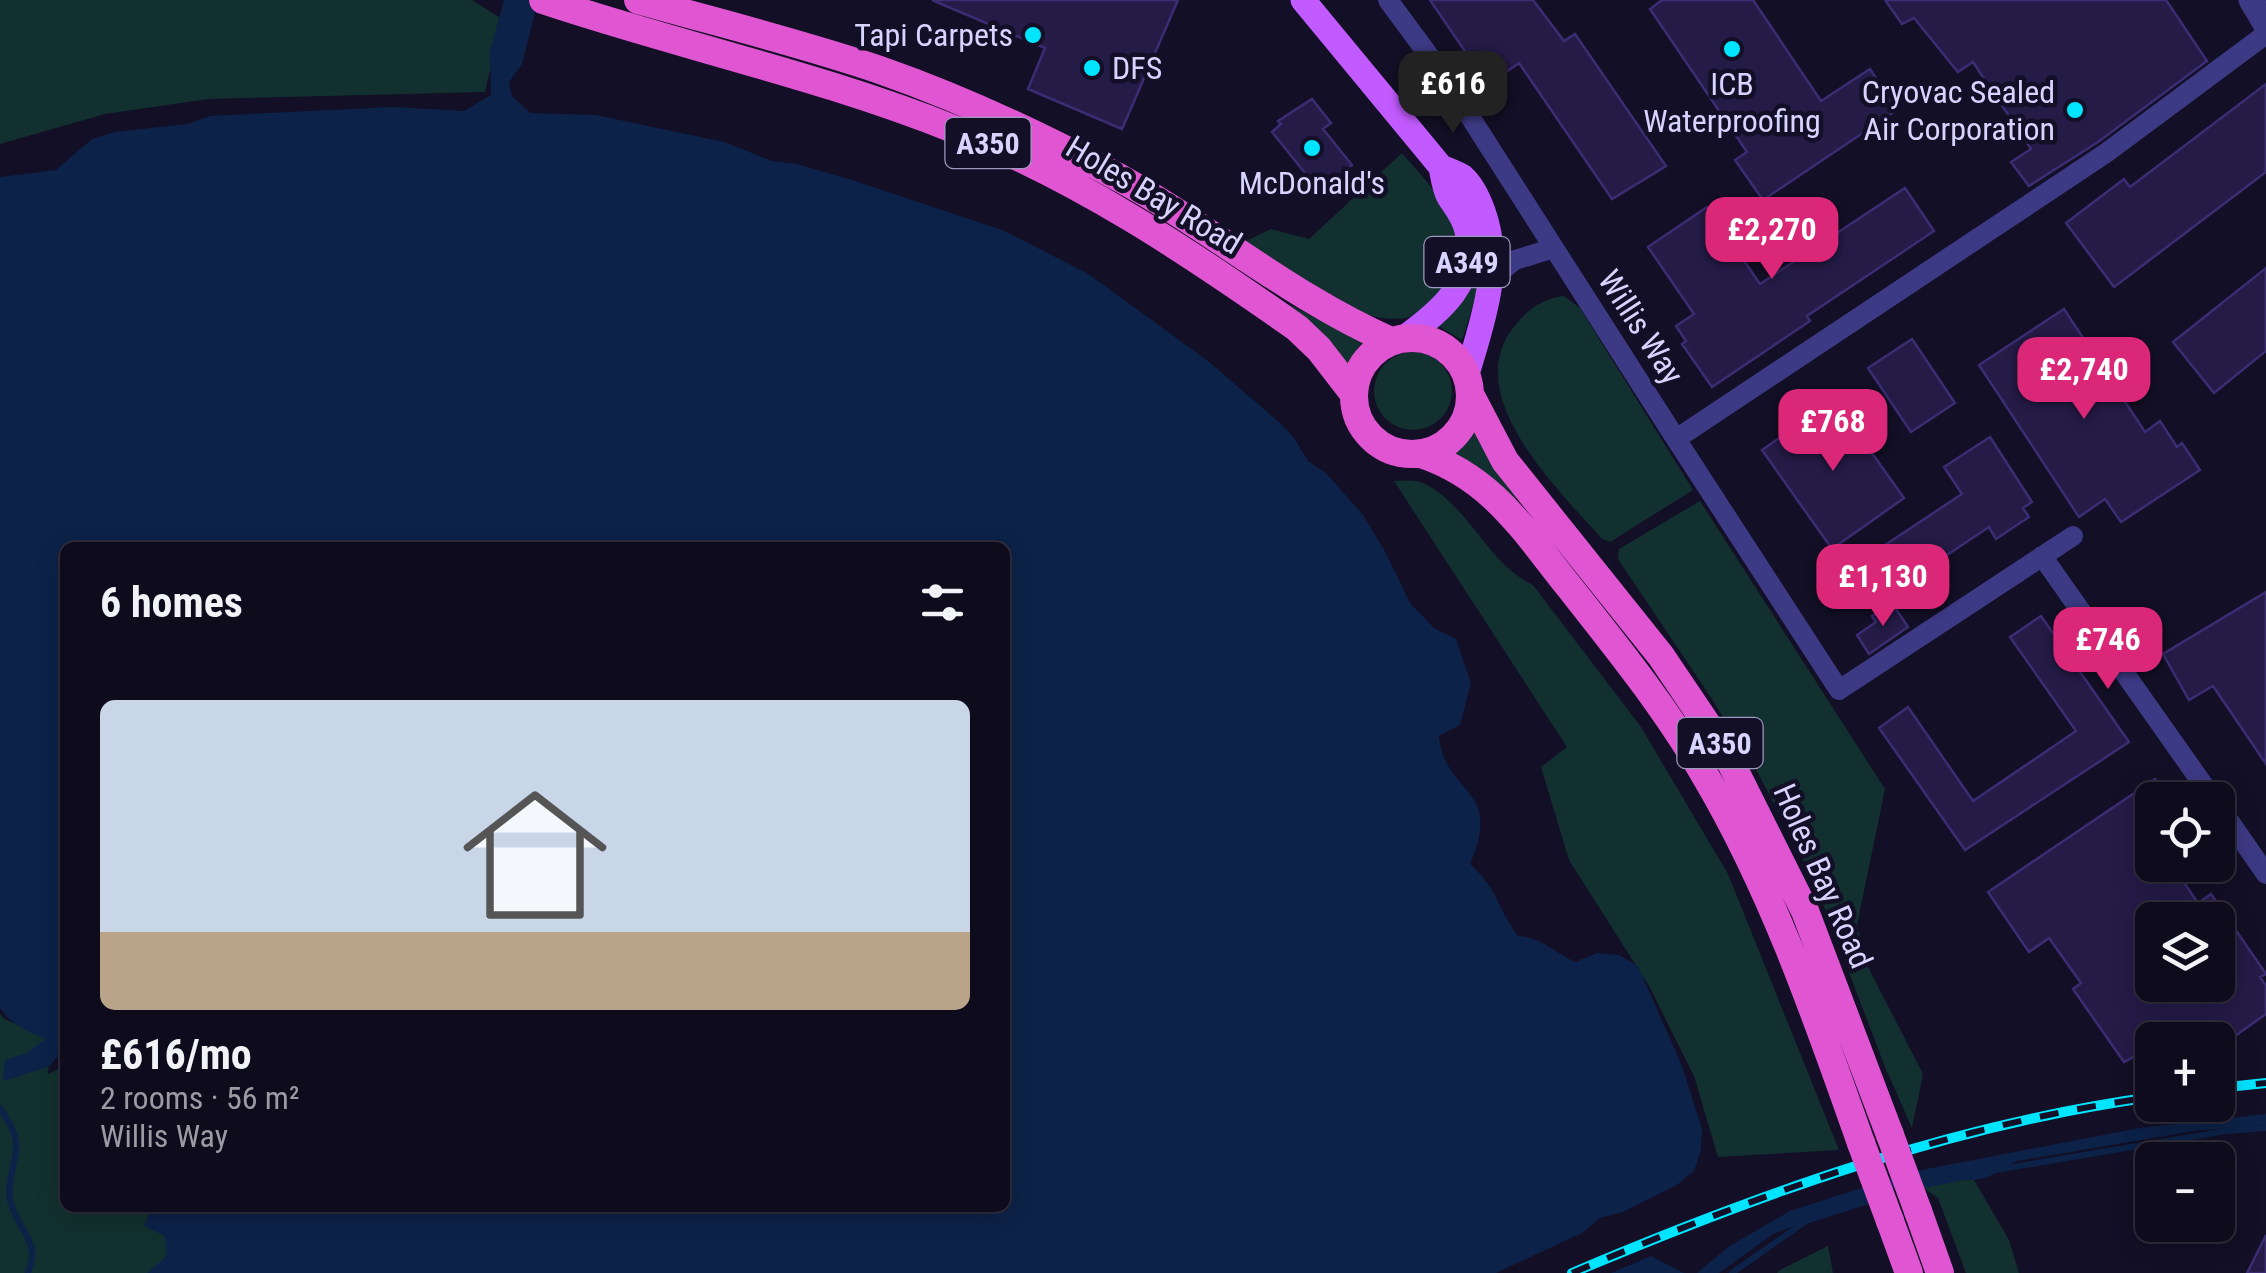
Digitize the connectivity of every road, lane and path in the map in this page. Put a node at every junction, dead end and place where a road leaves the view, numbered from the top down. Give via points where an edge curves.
1 (638, 0) edge
2 (1304, 0) edge
3 (1388, 0) edge
4 (2251, 0) edge
5 (553, 3) edge
6 (2266, 25) edge
7 (2266, 34) edge
8 (1441, 167) junction
9 (1554, 248) junction
10 (1492, 279) junction
11 (1398, 339) junction
12 (1469, 385) junction
13 (1354, 393) junction
14 (1676, 439) junction
15 (1421, 454) junction
16 (2072, 536) dead end
17 (2042, 556) junction
18 (2202, 782) edge
19 (2235, 829) edge
20 (2266, 874) edge
21 (1909, 1273) edge
22 (1940, 1273) edge

1 - 11 highway, Holes Bay Road / A350 via 865,65 994,115 1109,172 1339,317
2 - 8 main road, A349
3 - 9 street, Willis Way
4 - 6 street
5 - 13 highway, Holes Bay Road / A350 via 894,106 1044,169 1132,218 1297,328
7 - 14 street, Willis Way via 2106,153
8 - 10 main road, A349 via 1464,178 1480,201 1489,226
8 - 11 main road, A349 via 1446,193 1467,232 1465,271 1443,307
9 - 10 street via 1515,260
9 - 14 street, Willis Way
10 - 12 main road, A349
11 - 12 highway via 1442,345
11 - 13 highway via 1365,361
12 - 15 highway via 1462,428
12 - 22 highway, Holes Bay Road / A350, bridge via 1505,460 1650,642 1725,751 1805,911
13 - 15 highway via 1359,422 1378,444
14 - 17 street, Willis Way via 1839,690
15 - 21 highway, Holes Bay Road / A350, bridge via 1452,465 1502,504 1682,737 1780,927
16 - 17 street, Willis Way
17 - 18 street
19 - 20 street

